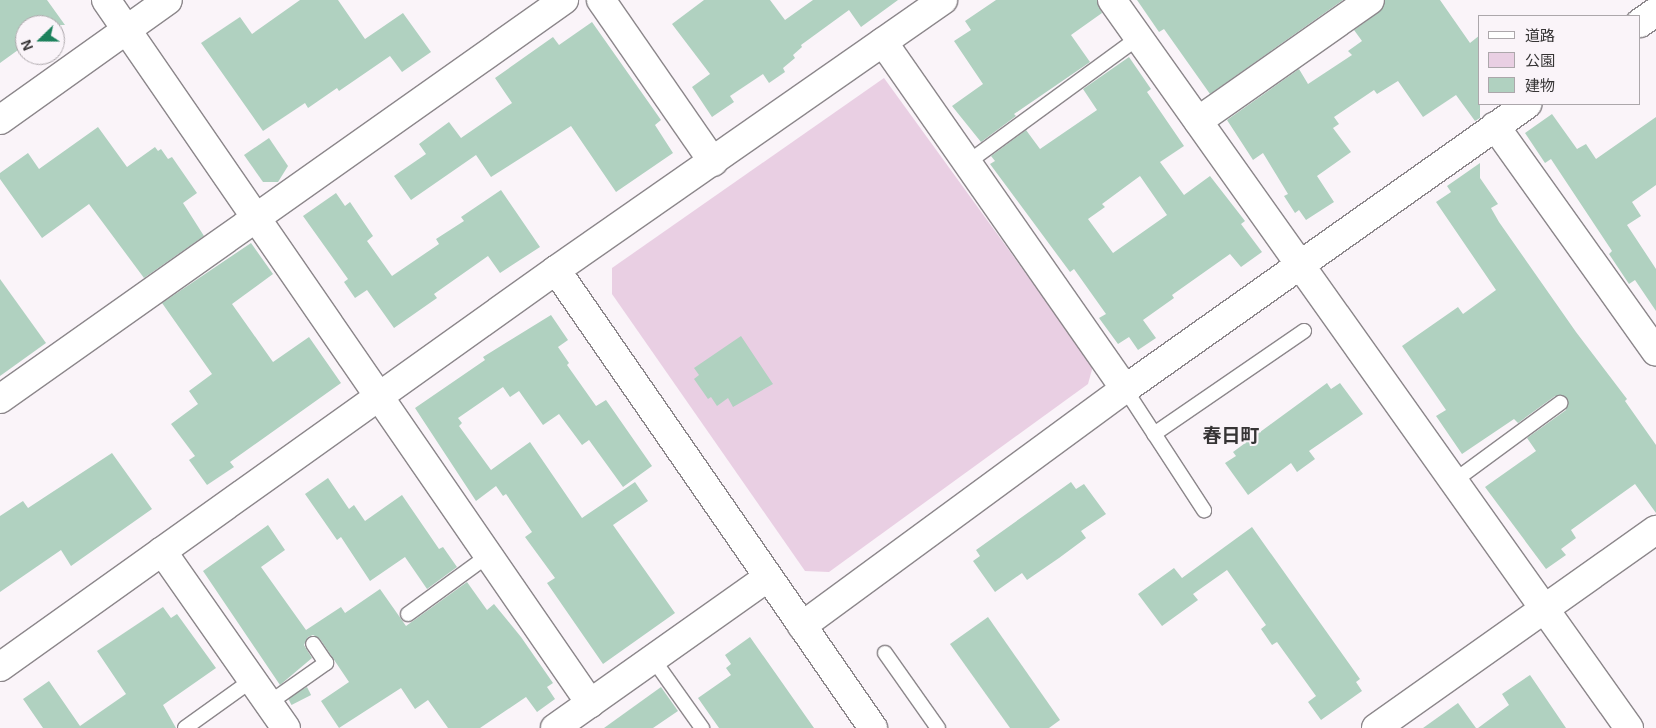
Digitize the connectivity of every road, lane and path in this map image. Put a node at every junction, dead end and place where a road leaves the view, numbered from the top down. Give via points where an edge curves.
1 (106, 0) edge
2 (168, 0) edge
3 (564, 0) edge
4 (602, 0) edge
5 (943, 0) edge
6 (1112, 0) edge
7 (1370, 0) edge
8 (1656, 12) edge
9 (1641, 23) edge
10 (128, 30) junction
11 (1138, 37) junction
12 (883, 42) junction
13 (1526, 105) edge
14 (0, 120) edge
15 (1198, 121) junction
16 (1495, 126) junction
17 (713, 162) junction
18 (967, 163) junction
19 (258, 218) junction
20 (1299, 264) junction
21 (556, 270) junction
22 (1304, 331) dead end
23 (1656, 352) edge
24 (1124, 389) junction
25 (380, 398) junction
26 (0, 399) edge
27 (1560, 403) dead end
28 (1154, 434) junction
29 (1454, 481) junction
30 (1204, 510) dead end
31 (1656, 530) edge
32 (162, 550) junction
33 (489, 555) junction
34 (768, 577) junction
35 (1546, 609) junction
36 (408, 614) dead end
37 (802, 626) junction
38 (313, 644) dead end
39 (885, 653) dead end
40 (653, 659) junction
41 (0, 667) edge
42 (252, 680) junction
43 (269, 703) junction
44 (590, 703) junction
45 (185, 728) edge
46 (286, 728) edge
47 (555, 728) edge
48 (702, 728) edge
49 (874, 728) edge
50 (938, 728) edge
51 (1376, 728) edge
52 (1629, 728) edge

1 - 10 street
2 - 10 street
3 - 19 street
4 - 17 street
5 - 12 street
6 - 11 street
7 - 15 street
8 - 9 street
10 - 14 street
10 - 19 street
11 - 15 street
11 - 18 lane
12 - 17 street
12 - 18 street
13 - 16 street
15 - 20 street
16 - 20 street
16 - 23 street
17 - 21 street
18 - 24 street
19 - 25 street
19 - 26 street
20 - 24 street
20 - 29 street
21 - 25 street
21 - 34 street
22 - 28 lane
24 - 28 lane
24 - 37 street
25 - 32 street
25 - 33 street
27 - 29 lane
28 - 30 lane
29 - 35 street
31 - 35 street
32 - 41 street
32 - 42 street
33 - 36 lane
33 - 44 street
34 - 37 street
34 - 40 street
35 - 51 street
35 - 52 street
37 - 49 street
38 - 43 lane via 326,662
39 - 50 lane
40 - 44 street
40 - 48 lane
42 - 43 street
42 - 45 lane
43 - 46 street
44 - 47 street

